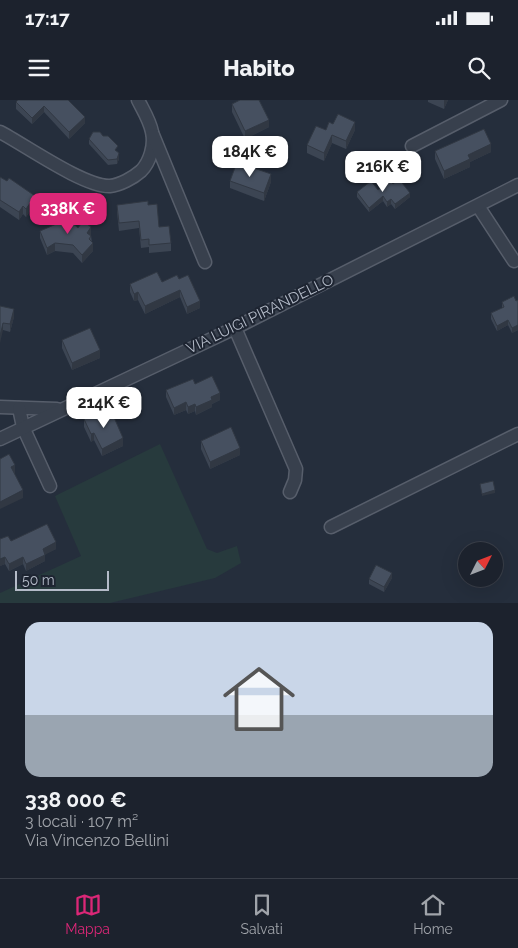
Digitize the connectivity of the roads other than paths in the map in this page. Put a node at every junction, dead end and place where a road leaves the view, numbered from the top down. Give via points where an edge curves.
1 (138, 100) edge
2 (501, 100) edge
3 (0, 132) edge
4 (152, 132) junction
5 (412, 146) dead end
6 (518, 185) edge
7 (478, 206) junction
8 (514, 261) dead end
9 (205, 262) dead end
10 (235, 328) junction
11 (0, 407) edge
12 (19, 408) junction
13 (62, 409) junction
14 (24, 427) junction
15 (518, 434) edge
16 (0, 439) edge
17 (50, 486) dead end
18 (290, 492) dead end
19 (331, 527) dead end

1 - 4 street
2 - 5 street
3 - 4 street via 69,172 96,185 112,186 134,177 147,165
4 - 9 street
6 - 7 street, VIA LUIGI PIRANDELLO
7 - 8 street
7 - 10 street, VIA LUIGI PIRANDELLO
10 - 13 street, VIA LUIGI PIRANDELLO
10 - 18 street via 296,470
11 - 12 street
12 - 13 street
12 - 14 street
13 - 14 street, VIA LUIGI PIRANDELLO
14 - 16 street, VIA LUIGI PIRANDELLO
14 - 17 street
15 - 19 street

